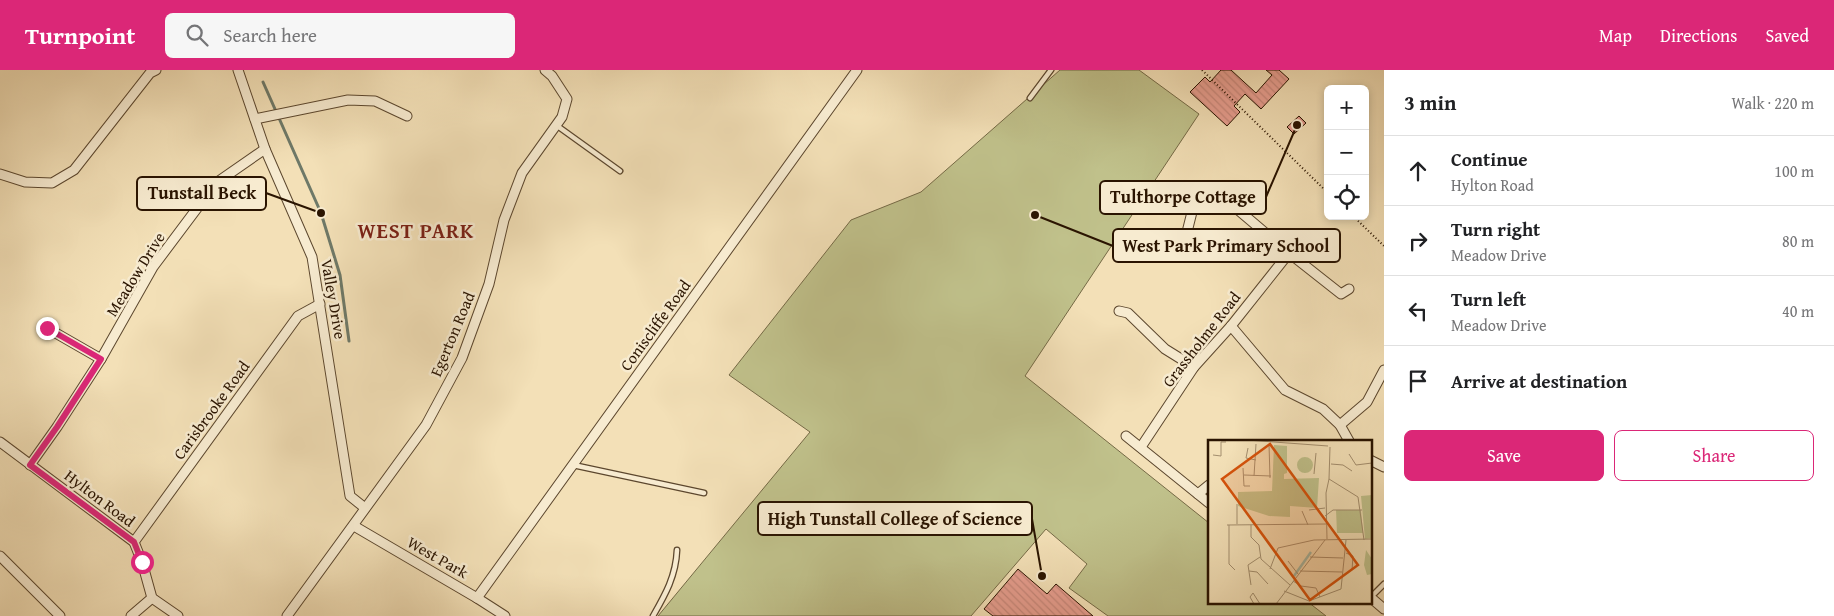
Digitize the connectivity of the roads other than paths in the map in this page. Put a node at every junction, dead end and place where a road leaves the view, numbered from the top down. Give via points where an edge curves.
1 (156, 70) edge
2 (238, 70) edge
3 (545, 70) edge
4 (857, 70) edge
5 (1051, 70) edge
6 (1030, 98) dead end
7 (407, 116) dead end
8 (255, 119) junction
9 (556, 125) junction
10 (265, 149) junction
11 (620, 170) dead end
12 (0, 174) edge
13 (1182, 237) dead end
14 (1289, 253) junction
15 (1349, 289) dead end
16 (320, 304) junction
17 (1119, 311) dead end
18 (1231, 326) junction
19 (47, 328) dead end
20 (101, 359) junction
21 (1194, 367) junction
22 (1384, 370) edge
23 (1340, 425) junction
24 (1126, 436) dead end
25 (1348, 440) edge
26 (0, 442) edge
27 (1141, 447) junction
28 (1372, 461) edge
29 (30, 465) junction
30 (573, 465) junction
31 (1384, 467) edge
32 (1208, 486) edge
33 (704, 493) dead end
34 (1198, 494) junction
35 (1208, 502) edge
36 (365, 508) junction
37 (354, 526) junction
38 (134, 542) junction
39 (678, 550) dead end
40 (0, 556) edge
41 (1384, 584) edge
42 (1372, 596) edge
43 (152, 598) junction
44 (477, 598) junction
45 (1372, 598) edge
46 (1384, 609) edge
47 (60, 616) edge
48 (131, 616) edge
49 (178, 616) edge
50 (287, 616) edge
51 (505, 616) edge
52 (653, 616) edge

1 - 12 street via 150,73 74,170 52,183 25,182
2 - 8 street, Valley Drive
3 - 9 street, Egerton Road via 567,99
4 - 30 street, Coniscliffe Road
5 - 6 lane
7 - 8 street via 375,101 348,100
8 - 10 street, Valley Drive
9 - 11 lane
9 - 36 street, Egerton Road via 522,173 504,220 489,284 462,358 426,426
10 - 16 street, Valley Drive via 312,257
10 - 20 street, Meadow Drive via 216,183 153,267
13 - 14 street via 1201,196 1216,194
14 - 15 street via 1341,294
14 - 18 street, Grassholme Road
16 - 36 street, Valley Drive via 350,496
16 - 38 street, Carisbrooke Road via 298,316
17 - 21 street via 1128,313 1165,348
18 - 21 street, Grassholme Road
18 - 23 street via 1285,390 1323,408
19 - 20 street
20 - 29 street, Meadow Drive
21 - 27 street, Grassholme Road
22 - 23 street via 1367,402
23 - 25 street
24 - 27 street
26 - 29 street, Hylton Road
27 - 34 street
28 - 31 street
29 - 38 street, Hylton Road
30 - 33 lane
30 - 44 street, Coniscliffe Road
32 - 34 street
34 - 35 street
36 - 37 street, Egerton Road
37 - 44 street, West Park
37 - 50 street, Egerton Road
38 - 43 street, Hylton Road
39 - 52 lane via 669,588
40 - 47 street
41 - 42 lane
43 - 48 street
43 - 49 street
44 - 51 street, West Park
45 - 46 street

